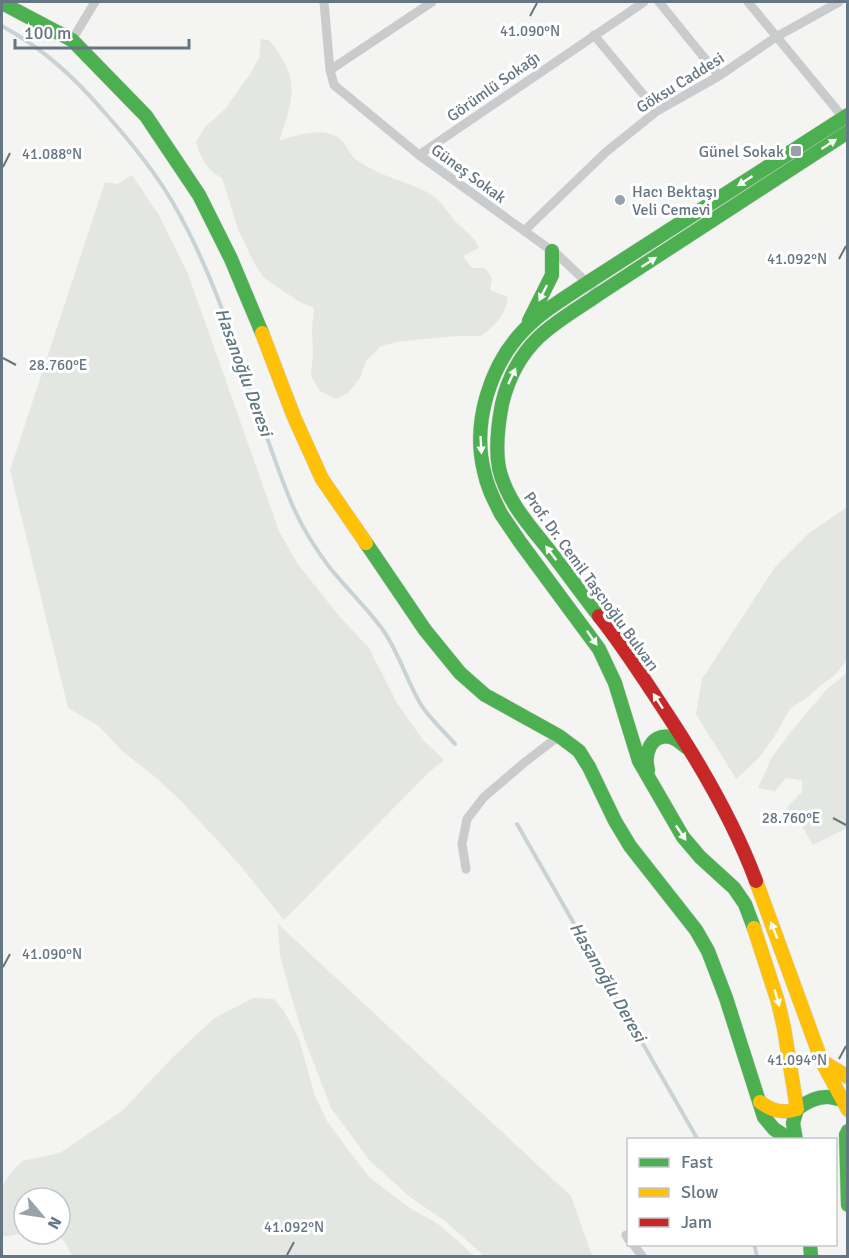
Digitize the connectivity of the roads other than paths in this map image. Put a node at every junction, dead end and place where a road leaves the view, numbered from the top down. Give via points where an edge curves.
1 (95, 2) edge
2 (324, 2) edge
3 (432, 2) edge
4 (644, 2) edge
5 (659, 2) edge
6 (748, 2) edge
7 (2, 3) edge
8 (833, 3) edge
9 (594, 35) junction
10 (776, 37) junction
11 (72, 40) junction
12 (330, 70) junction
13 (719, 76) junction
14 (657, 111) junction
15 (846, 119) edge
16 (848, 132) edge
17 (419, 155) junction
18 (524, 231) junction
19 (552, 251) junction
20 (587, 283) junction
21 (600, 294) junction
22 (522, 332) junction
23 (559, 736) junction
24 (691, 751) junction
25 (664, 806) junction
26 (466, 869) dead end
27 (822, 1062) junction
28 (848, 1077) edge
29 (760, 1102) junction
30 (846, 1104) edge
31 (797, 1109) junction
32 (847, 1133) edge
33 (788, 1138) edge
34 (796, 1138) edge
35 (837, 1145) edge
36 (847, 1191) edge
37 (848, 1205) edge

1 - 11 street
2 - 12 street
3 - 12 street
4 - 9 street, Görümlü Sokağı
5 - 13 street
6 - 10 street
7 - 11 main road
8 - 10 street, Göksu Caddesi
9 - 14 street
9 - 17 street, Görümlü Sokağı
10 - 13 street, Göksu Caddesi
10 - 15 street
11 - 23 main road via 146,116 199,195 231,259 322,479 425,630 460,674 485,695
12 - 17 street, Güneş Sokak via 334,85
13 - 14 street, Göksu Caddesi
14 - 18 street, Göksu Caddesi via 606,152
15 -> 20 main road, Prof. Dr. Cemil Taşcıoğlu Bulvarı
21 -> 16 main road, Prof. Dr. Cemil Taşcıoğlu Bulvarı
17 - 18 street, Güneş Sokak
18 - 19 street, Güneş Sokak
19 - 20 street, Güneş Sokak
19 -> 22 main road via 552,275
20 - 21 street, Güneş Sokak
20 - 22 main road, Prof. Dr. Cemil Taşcıoğlu Bulvarı
24 -> 21 main road, Prof. Dr. Cemil Taşcıoğlu Bulvarı via 625,650 517,509 499,466 499,415 514,371 538,338
22 -> 25 main road, Prof. Dr. Cemil Taşcıoğlu Bulvarı via 496,370 485,403 481,432 486,481 500,512 605,658 633,748
23 - 26 street via 484,797 467,819 462,844
23 - 29 main road via 579,751 630,846 708,951
24 - 25 main road via 666,736 648,747 645,761
27 -> 24 main road, Prof. Dr. Cemil Taşcıoğlu Bulvarı via 750,865
25 -> 31 main road, Prof. Dr. Cemil Taşcıoğlu Bulvarı via 700,858 734,888 744,904 778,1002
27 - 28 main road
27 - 30 main road, Prof. Dr. Cemil Taşcıoğlu Bulvarı
29 - 31 main road via 777,1112
29 - 33 main road via 767,1122
30 - 31 main road via 828,1097 818,1098
31 - 34 main road, Prof. Dr. Cemil Taşcıoğlu Bulvarı via 793,1124
32 - 35 main road
32 - 36 main road
36 - 37 main road

